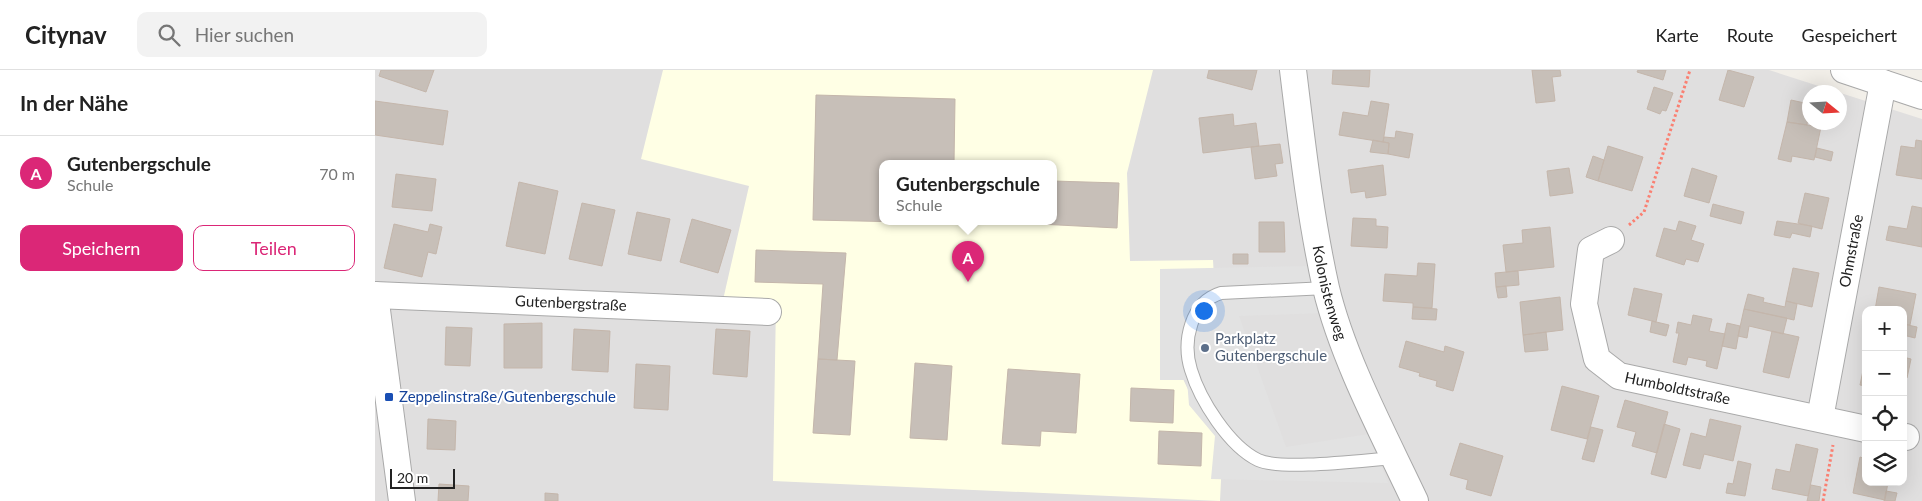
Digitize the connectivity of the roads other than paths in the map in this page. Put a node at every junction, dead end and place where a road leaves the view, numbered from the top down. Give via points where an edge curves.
1 (1293, 70) edge
2 (1844, 70) edge
3 (1883, 83) junction
4 (1922, 96) edge
5 (1611, 240) road end
6 (1327, 288) junction
7 (375, 295) edge
8 (768, 312) dead end
9 (1829, 420) junction
10 (1862, 428) edge
11 (1395, 458) junction
12 (402, 501) edge
13 (1415, 501) edge

1 - 6 street, Kolonistenweg via 1306,174
2 - 3 street
3 - 4 street
3 - 9 street, Ohmstraße
5 - 9 street, Humboldtstraße via 1591,250 1585,304 1597,359 1619,376
6 - 11 street, Kolonistenweg via 1355,370
6 - 11 lane via 1221,293 1210,297 1199,306 1190,326 1190,368 1199,391 1241,448 1259,460 1280,465
7 - 8 street, Gutenbergstraße
7 - 12 street
9 - 10 street, Humboldtstraße
11 - 13 street, Kolonistenweg

